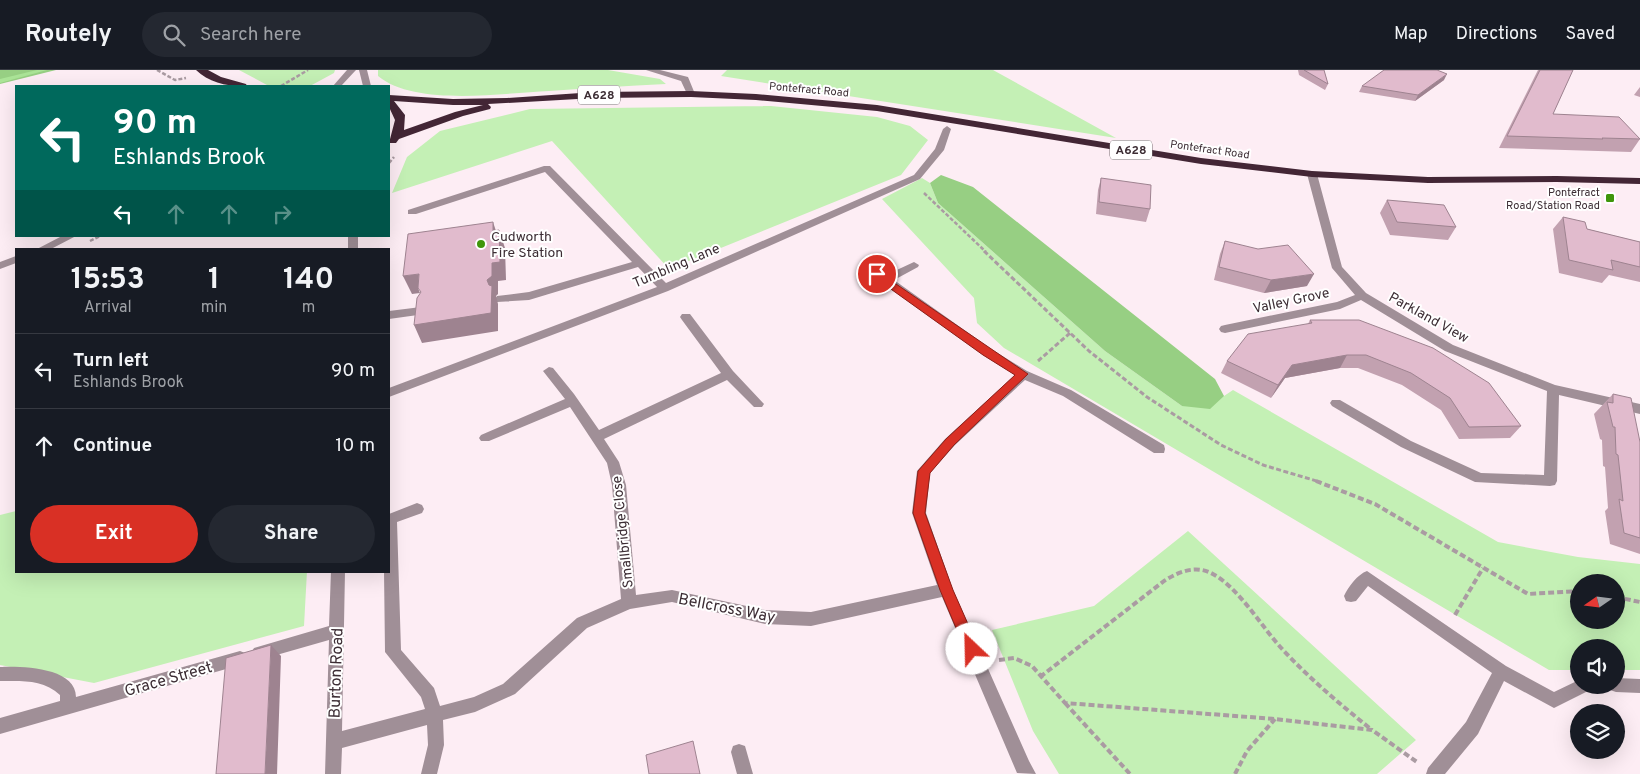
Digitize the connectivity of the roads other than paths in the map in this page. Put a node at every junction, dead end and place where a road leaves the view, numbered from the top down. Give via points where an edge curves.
1 (201, 70) edge
2 (352, 70) edge
3 (363, 70) edge
4 (650, 70) edge
5 (220, 83) edge
6 (235, 85) edge
7 (338, 85) edge
8 (367, 85) edge
9 (691, 94) junction
10 (390, 100) edge
11 (390, 101) edge
12 (507, 101) junction
13 (948, 129) dead end
14 (392, 140) edge
15 (1312, 174) junction
16 (1640, 181) edge
17 (412, 212) dead end
18 (69, 237) edge
19 (44, 248) edge
20 (15, 259) edge
21 (640, 263) junction
22 (914, 265) dead end
23 (0, 266) edge
24 (868, 269) dead end
25 (886, 280) junction
26 (664, 288) junction
27 (1362, 296) junction
28 (501, 300) dead end
29 (421, 311) edge
30 (390, 315) edge
31 (686, 317) dead end
32 (1224, 329) dead end
33 (549, 371) dead end
34 (729, 374) junction
35 (1022, 374) junction
36 (1553, 389) junction
37 (390, 393) edge
38 (571, 399) junction
39 (1336, 403) dead end
40 (758, 404) dead end
41 (1640, 409) edge
42 (486, 438) dead end
43 (596, 438) junction
44 (1159, 449) dead end
45 (417, 508) dead end
46 (338, 573) edge
47 (946, 590) junction
48 (1351, 596) dead end
49 (629, 603) junction
50 (336, 631) junction
51 (1502, 671) junction
52 (0, 674) edge
53 (1625, 685) edge
54 (1640, 686) edge
55 (1570, 692) edge
56 (68, 706) junction
57 (435, 715) junction
58 (0, 726) edge
59 (333, 742) junction
60 (739, 752) dead end
61 (333, 774) edge
62 (428, 774) edge
63 (745, 774) edge
64 (1028, 774) edge
65 (1434, 774) edge

1 - 5 highway
2 - 7 street
3 - 8 street
4 - 9 street via 684,79
5 - 6 highway
9 - 12 highway, Pontefract Road / A628 via 595,95
9 - 15 highway, Pontefract Road / A628 via 877,108 1201,161
10 - 12 highway, Pontefract Road / A628
11 - 14 highway via 401,117 400,127
12 - 14 highway, Pontefract Road / A628 via 459,114
13 - 26 street, Tumbling Lane via 939,150 918,177
15 - 16 highway, Pontefract Road / A628 via 1428,180
15 - 27 street, Parkland View via 1337,268
17 - 21 street via 547,168
18 - 19 street
20 - 23 street
21 - 26 street
21 - 28 street via 529,296
22 - 25 street
24 - 25 street
25 - 35 street
26 - 37 street, Tumbling Lane
27 - 32 street, Valley Grove via 1340,305
27 - 36 street, Parkland View via 1448,348
29 - 30 street
31 - 34 street
33 - 38 street, Smallbridge Close
34 - 40 street
34 - 43 street
35 - 44 street via 1067,393
35 - 47 street via 924,471 919,513
36 - 39 street via 1550,481 1480,478 1406,444
36 - 41 street, Parkland View
38 - 42 street
38 - 43 street, Smallbridge Close
43 - 49 street, Smallbridge Close via 614,462 619,484
45 - 57 street via 390,519 394,652 428,693
46 - 50 street, Burton Road
47 - 49 street, Bellcross Way via 811,619 766,617 672,596
47 - 64 street
48 - 51 street via 1367,577
49 - 57 street, Bellcross Way via 582,623 509,689 475,704
50 - 56 street, Grace Street
50 - 59 street, Burton Road
51 - 55 street via 1554,700
51 - 65 street via 1472,728
52 - 56 street via 37,675 59,683 68,692
53 - 54 street
56 - 58 street, Grace Street
57 - 59 street, Bellcross Way
57 - 62 street via 436,745
59 - 61 street, Burton Road
60 - 63 street

